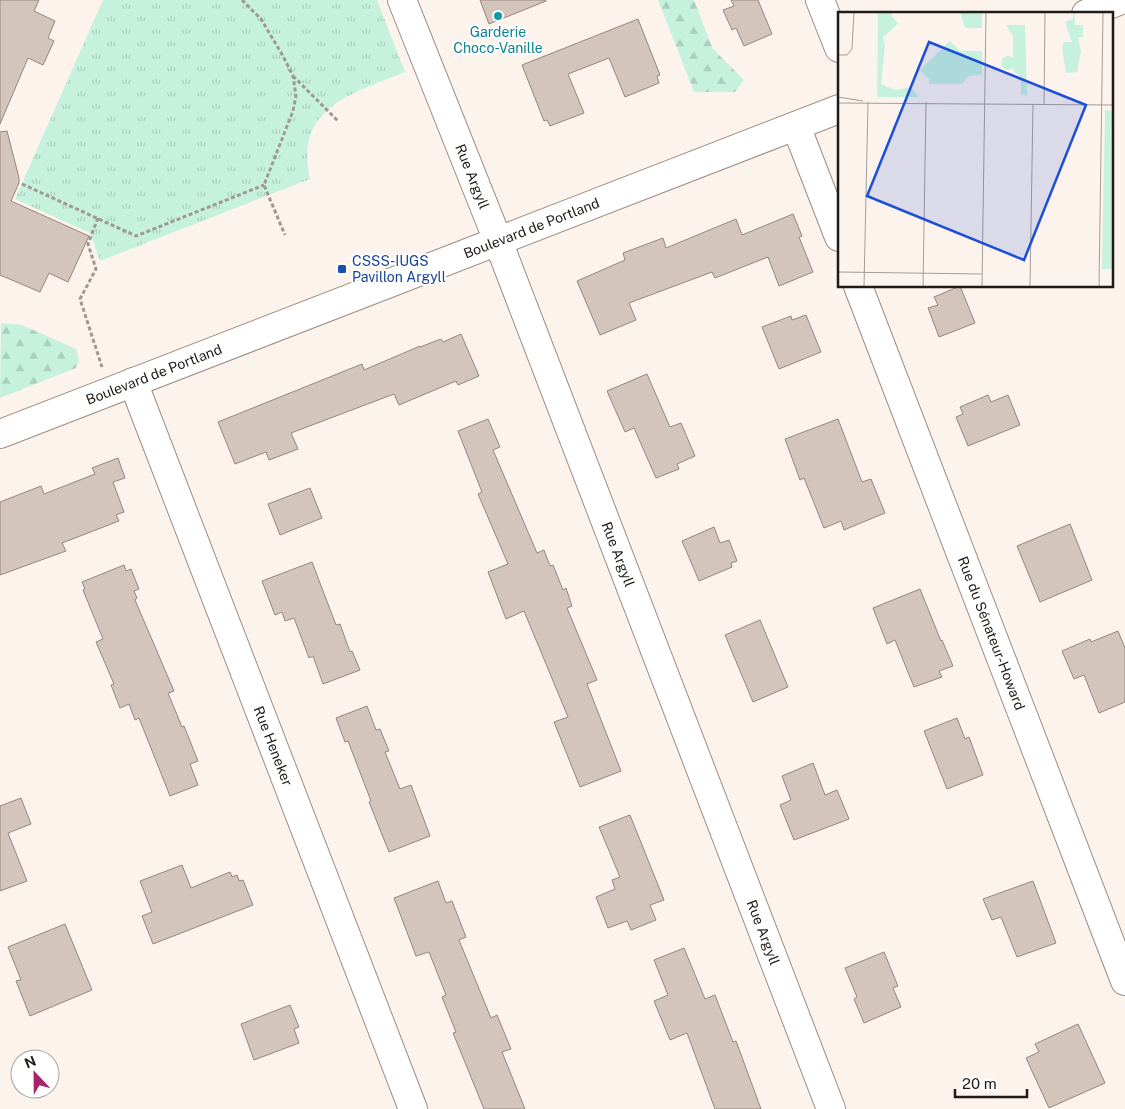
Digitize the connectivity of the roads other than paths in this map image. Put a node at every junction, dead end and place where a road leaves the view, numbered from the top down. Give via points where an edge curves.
1 (402, 0) edge
2 (820, 0) edge
3 (1121, 0) edge
4 (1091, 12) edge
5 (838, 45) edge
6 (838, 109) edge
7 (796, 126) junction
8 (838, 234) edge
9 (498, 241) junction
10 (859, 288) edge
11 (121, 387) junction
12 (0, 434) edge
13 (1125, 981) edge
14 (413, 1109) edge
15 (831, 1109) edge

1 - 9 street, Rue Argyll
2 - 5 street
3 - 4 street
6 - 7 street, Boulevard de Portland
7 - 8 street
7 - 9 street, Boulevard de Portland
9 - 11 street, Boulevard de Portland
9 - 15 street, Rue Argyll
10 - 13 street, Rue du Sénateur-Howard
11 - 12 street, Boulevard de Portland
11 - 14 street, Rue Heneker

